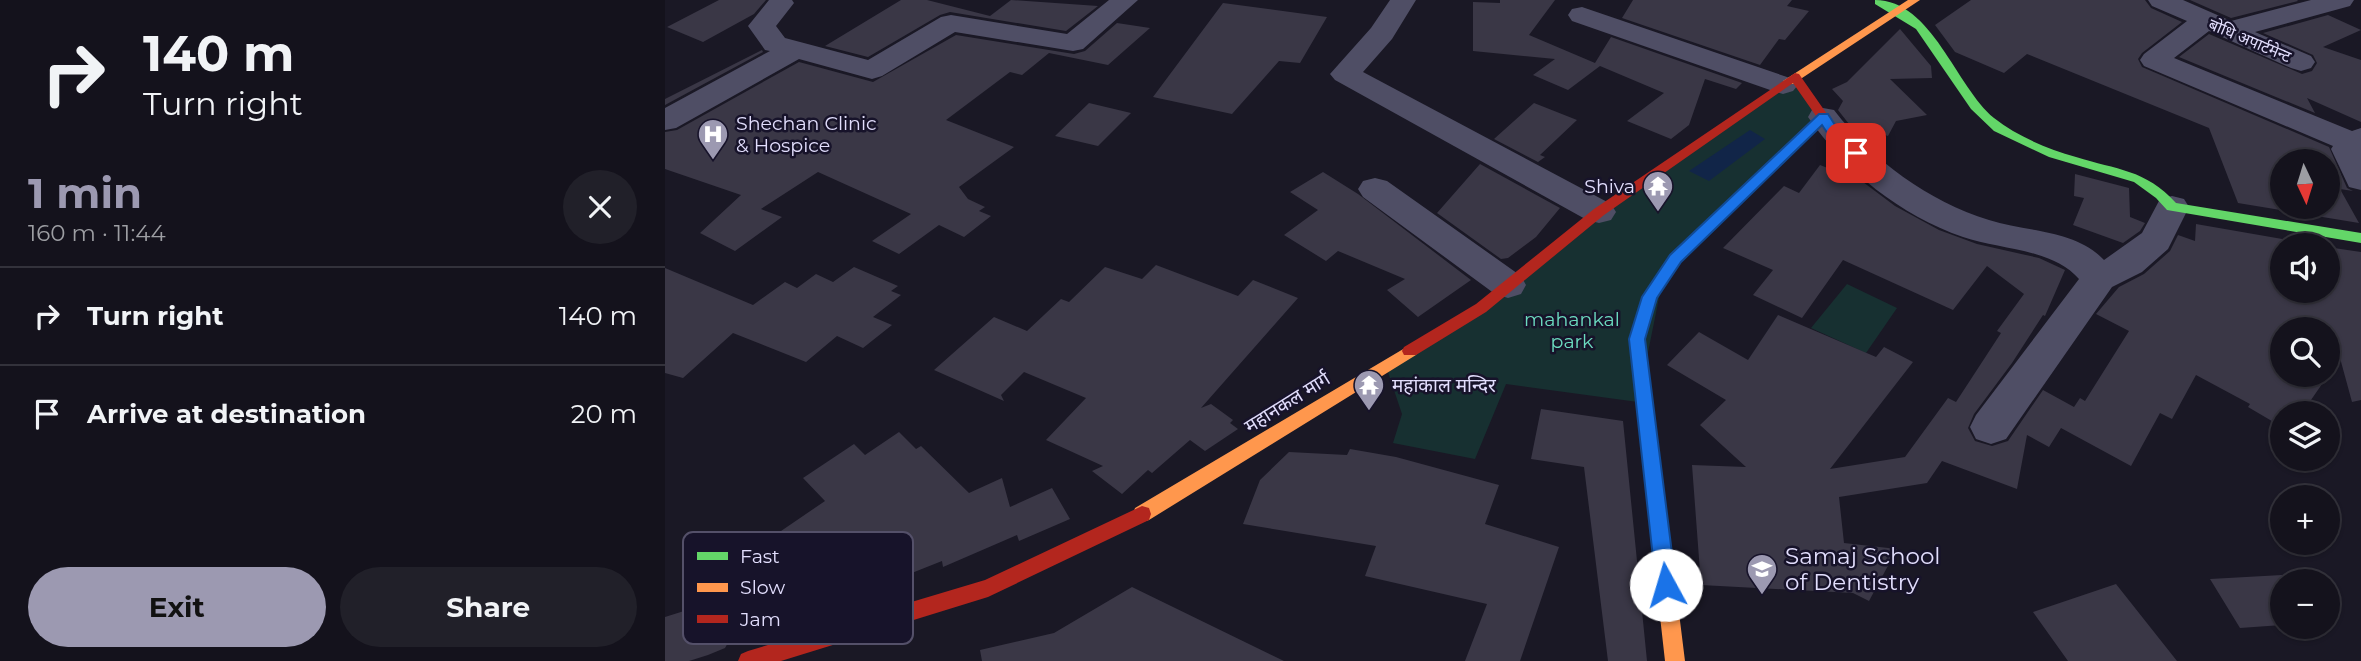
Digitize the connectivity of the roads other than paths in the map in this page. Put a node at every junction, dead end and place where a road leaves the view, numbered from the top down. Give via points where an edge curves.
1 (1125, 0) edge
2 (1403, 0) edge
3 (1873, 0) edge
4 (1915, 0) edge
5 (2161, 0) edge
6 (2341, 0) edge
7 (781, 3) dead end
8 (1901, 10) junction
9 (1583, 15) dead end
10 (2361, 17) edge
11 (2215, 26) junction
12 (794, 50) junction
13 (2301, 62) dead end
14 (1789, 81) junction
15 (1823, 117) junction
16 (665, 121) edge
17 (2356, 140) edge
18 (2361, 179) edge
19 (1375, 189) dead end
20 (2172, 207) junction
21 (1599, 212) junction
22 (2361, 238) edge
23 (2099, 278) junction
24 (1485, 295) junction
25 (1991, 427) dead end
26 (913, 611) edge
27 (804, 644) edge
28 (748, 661) edge
29 (1675, 661) edge

1 - 12 street via 1073,43 951,23 872,70
2 - 21 street via 1382,33 1345,74
3 - 8 street
4 - 8 street, महानकल मार्ग
5 - 11 street, बोधि अपार्टमेन्ट
6 - 10 street
6 - 11 street
7 - 12 street via 762,26 775,44
8 - 14 street, महानकल मार्ग
8 - 20 street via 1926,32 1976,108 1994,125 2054,154 2139,177 2158,189
9 - 14 street
11 - 13 street, बोधि अपार्टमेन्ट
11 - 17 street via 2154,60
12 - 16 street
14 - 15 street
14 - 21 street, महानकल मार्ग
15 - 23 street via 1837,138 1911,198 1979,230 2046,243 2086,264
15 - 29 street via 1675,258 1650,297 1637,339
17 - 18 street via 2347,149
19 - 24 street
20 - 22 street
20 - 23 street via 2155,240 2129,262
21 - 24 street, महानकल मार्ग
23 - 25 street
24 - 26 street, महानकल मार्ग via 1153,509 988,588
27 - 28 street, महानकल मार्ग

